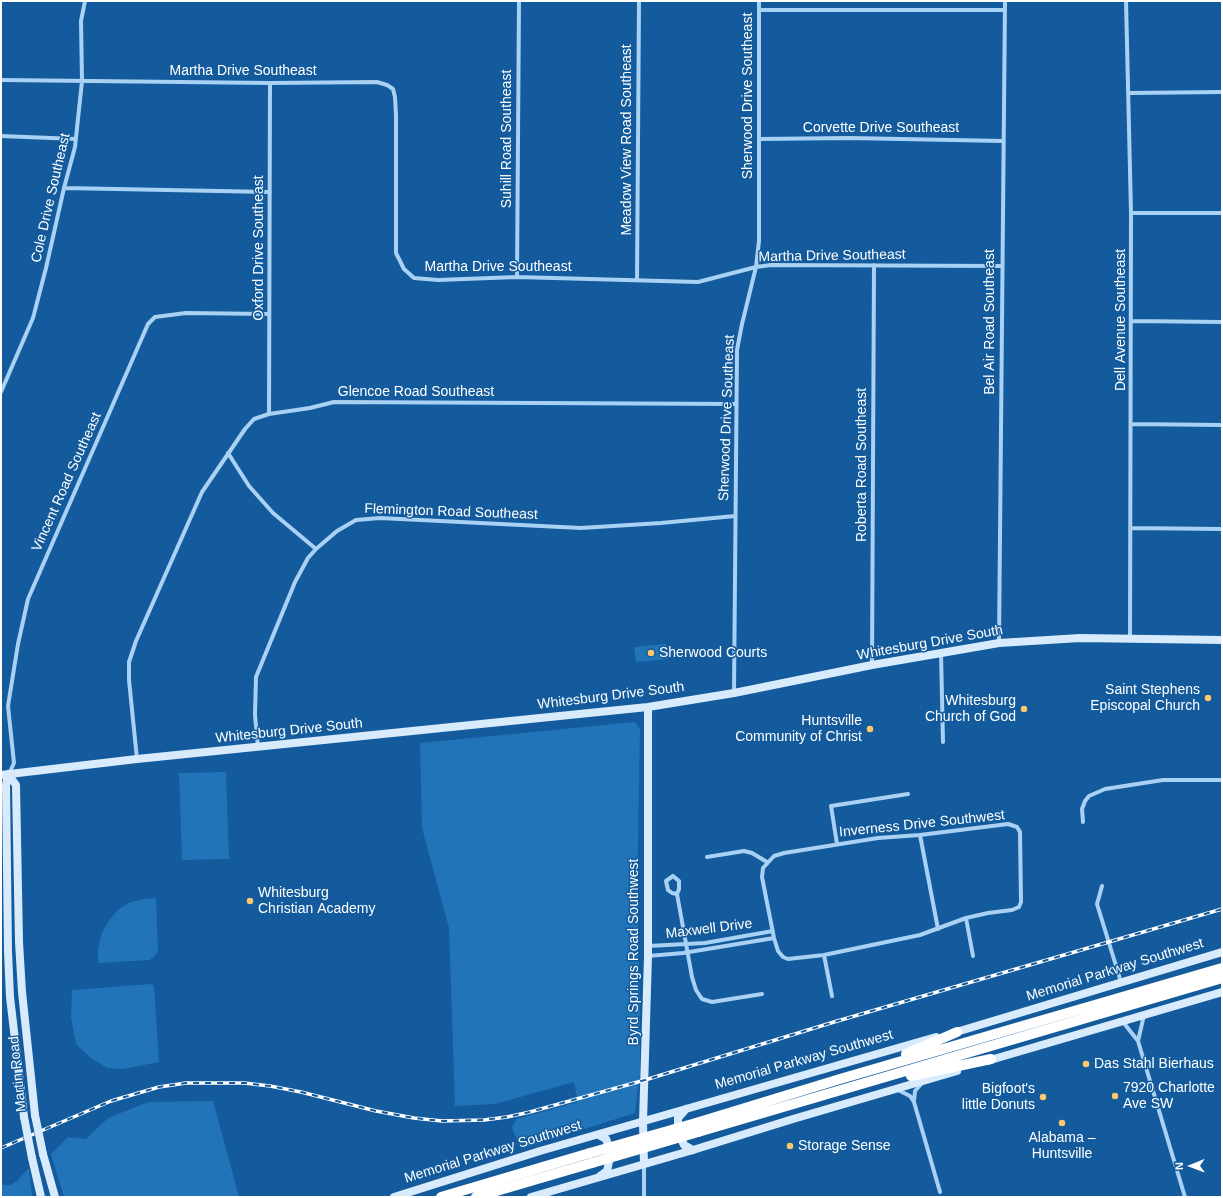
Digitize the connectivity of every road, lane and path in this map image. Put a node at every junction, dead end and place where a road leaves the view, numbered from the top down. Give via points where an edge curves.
1 (85, 1) edge
2 (519, 1) edge
3 (638, 1) edge
4 (759, 1) edge
5 (1005, 1) edge
6 (1126, 1) edge
7 (759, 10) junction
8 (1004, 10) junction
9 (1, 80) edge
10 (82, 81) junction
11 (270, 83) junction
12 (1222, 92) edge
13 (1129, 93) junction
14 (1, 136) edge
15 (76, 139) junction
16 (759, 139) junction
17 (1003, 141) junction
18 (64, 188) junction
19 (270, 192) junction
20 (1131, 213) junction
21 (1222, 213) edge
22 (874, 265) junction
23 (1002, 266) junction
24 (756, 267) junction
25 (518, 277) junction
26 (636, 280) junction
27 (269, 314) junction
28 (1132, 320) junction
29 (1222, 322) edge
30 (1, 392) edge
31 (736, 404) junction
32 (269, 414) junction
33 (1132, 424) junction
34 (1222, 425) edge
35 (228, 453) junction
36 (735, 516) junction
37 (1131, 528) junction
38 (1222, 529) edge
39 (316, 549) junction
40 (1130, 639) junction
41 (1222, 640) edge
42 (999, 643) junction
43 (941, 653) junction
44 (872, 665) junction
45 (734, 693) junction
46 (648, 707) junction
47 (943, 742) dead end
48 (258, 747) junction
49 (137, 759) junction
50 (5, 775) edge
51 (1222, 780) edge
52 (908, 794) dead end
53 (1, 800) edge
54 (6, 809) junction
55 (1083, 822) dead end
56 (920, 835) junction
57 (837, 844) junction
58 (707, 857) dead end
59 (767, 862) junction
60 (1102, 886) dead end
61 (677, 894) dead end
62 (966, 918) junction
63 (938, 929) junction
64 (773, 931) junction
65 (774, 938) junction
66 (686, 944) junction
67 (648, 946) junction
68 (1222, 952) edge
69 (688, 953) junction
70 (824, 955) junction
71 (648, 956) junction
72 (973, 956) dead end
73 (1222, 968) edge
74 (1222, 978) edge
75 (1121, 982) junction
76 (1222, 992) edge
77 (762, 994) dead end
78 (832, 996) dead end
79 (1144, 1015) junction
80 (1122, 1021) junction
81 (957, 1032) junction
82 (1138, 1041) junction
83 (991, 1059) junction
84 (840, 1079) junction
85 (924, 1080) junction
86 (894, 1088) junction
87 (839, 1091) junction
88 (914, 1102) junction
89 (686, 1109) junction
90 (644, 1122) junction
91 (697, 1128) junction
92 (599, 1135) junction
93 (693, 1150) junction
94 (644, 1164) junction
95 (600, 1177) junction
96 (940, 1192) dead end
97 (41, 1197) edge
98 (55, 1197) edge
99 (394, 1197) edge
100 (442, 1197) edge
101 (476, 1197) edge
102 (531, 1197) edge
103 (644, 1197) edge
104 (1186, 1197) edge

1 - 10 street, Cole Drive Southeast via 81,21
2 - 25 street, Suhill Road Southeast
3 - 26 street, Meadow View Road Southeast
4 - 7 street, Sherwood Drive Southeast
5 - 8 street, Bel Air Road Southeast
6 - 13 street, Dell Avenue Southeast
7 - 8 street
7 - 16 street, Sherwood Drive Southeast
8 - 17 street, Bel Air Road Southeast
9 - 10 street, Martha Drive Southeast
10 - 11 street, Martha Drive Southeast
10 - 15 street, Cole Drive Southeast
11 - 19 street, Oxford Drive Southeast
11 - 25 street, Martha Drive Southeast via 377,82 387,85 395,97 396,253 404,269 414,278 438,280
12 - 13 street
13 - 20 street, Dell Avenue Southeast
14 - 15 street
15 - 18 street, Cole Drive Southeast
16 - 17 street, Corvette Drive Southeast
16 - 24 street, Sherwood Drive Southeast via 759,241
17 - 23 street, Bel Air Road Southeast
18 - 19 street
18 - 30 street, Cole Drive Southeast via 33,318
19 - 27 street, Oxford Drive Southeast
20 - 21 street
20 - 28 street, Dell Avenue Southeast
22 - 23 street, Martha Drive Southeast
22 - 24 street, Martha Drive Southeast
22 - 44 street, Roberta Road Southeast
23 - 42 street, Bel Air Road Southeast
24 - 26 street, Martha Drive Southeast via 698,282
24 - 31 street, Sherwood Drive Southeast via 738,350
25 - 26 street, Martha Drive Southeast
27 - 32 street, Oxford Drive Southeast
27 - 50 street, Vincent Road Southeast via 186,314 155,317 148,324 28,599 8,706 14,763
28 - 29 street
28 - 33 street, Dell Avenue Southeast
31 - 32 street, Glencoe Road Southeast via 334,402
31 - 36 street, Sherwood Drive Southeast
32 - 35 street, Glencoe Road Southeast via 254,419
33 - 34 street
33 - 37 street, Dell Avenue Southeast
35 - 39 street via 249,486 273,513
35 - 49 street, Glencoe Road Southeast via 202,492 129,662
36 - 39 street, Flemington Road Southeast via 581,528 380,518 356,520 337,531
36 - 45 street, Sherwood Drive Southeast
37 - 38 street
37 - 40 street, Dell Avenue Southeast
39 - 48 street, Flemington Road Southeast via 295,582 256,677
40 - 41 main road, Whitesburg Drive South
40 - 42 main road, Whitesburg Drive South via 1080,638
42 - 43 main road, Whitesburg Drive South
43 - 44 main road, Whitesburg Drive South
43 - 47 street
44 - 45 main road, Whitesburg Drive South
45 - 46 main road, Whitesburg Drive South
46 - 48 main road, Whitesburg Drive South
46 - 67 main road, Byrd Springs Road Southwest
48 - 49 main road, Whitesburg Drive South
49 - 50 main road, Whitesburg Drive South
50 - 54 main road, Martin Road
50 - 98 main road, Martin Road, bridge via 16,785 19,949 35,1115
51 - 55 street via 1163,780 1105,789 1089,796 1085,801 1082,809
52 - 57 street via 830,806
53 - 54 main road
54 - 97 main road, Martin Road, bridge via 10,998 24,1117
56 - 57 street, Inverness Drive Southwest
56 - 62 street, Inverness Drive Southwest via 1008,824 1020,832 1019,907
56 - 63 street
57 - 59 street, Inverness Drive Southwest via 784,853 774,856
58 - 59 street via 744,851
59 - 64 street, Inverness Drive Southwest via 762,877
60 - 75 street via 1097,904
61 - 66 street
62 - 63 street, Inverness Drive Southwest
62 - 72 street
63 - 70 street, Inverness Drive Southwest
64 - 65 street, Inverness Drive Southwest
64 - 66 street, Maxwell Drive
65 - 69 street
65 - 70 street, Inverness Drive Southwest via 782,957 788,959
66 - 67 street, Maxwell Drive
66 - 69 street
67 - 71 main road, Byrd Springs Road Southwest
68 - 75 main road, Memorial Parkway Southwest
69 - 71 street
69 - 77 street via 696,990 702,999 712,1002
70 - 78 street
71 - 90 main road, Byrd Springs Road Southwest
73 - 84 highway, Memorial Parkway Southwest
74 - 87 highway, Memorial Parkway Southwest
75 - 81 main road, Memorial Parkway Southwest
76 - 79 main road
79 - 80 main road
79 - 82 street
80 - 82 street
80 - 83 main road
81 - 84 highway via 905,1055 854,1071
81 - 89 main road, Memorial Parkway Southwest
82 - 104 street
83 - 85 main road
83 - 87 highway
84 - 91 highway, Memorial Parkway Southwest
85 - 86 main road
85 - 88 street via 915,1091
86 - 88 street via 910,1096
86 - 93 main road
87 - 91 highway, Memorial Parkway Southwest
88 - 96 street
89 - 90 main road, Memorial Parkway Southwest
89 - 93 main road via 678,1118 678,1132 684,1145
90 - 92 main road, Memorial Parkway Southwest
90 - 94 main road, Byrd Springs Road Southwest
91 - 100 highway, Memorial Parkway Southwest, bridge via 590,1153
91 - 101 highway, Memorial Parkway Southwest, bridge via 592,1163
92 - 95 main road via 606,1139 610,1158 607,1171
92 - 99 main road, Memorial Parkway Southwest
93 - 94 main road
94 - 95 main road
94 - 103 street, Byrd Springs Road Southwest
95 - 102 main road

